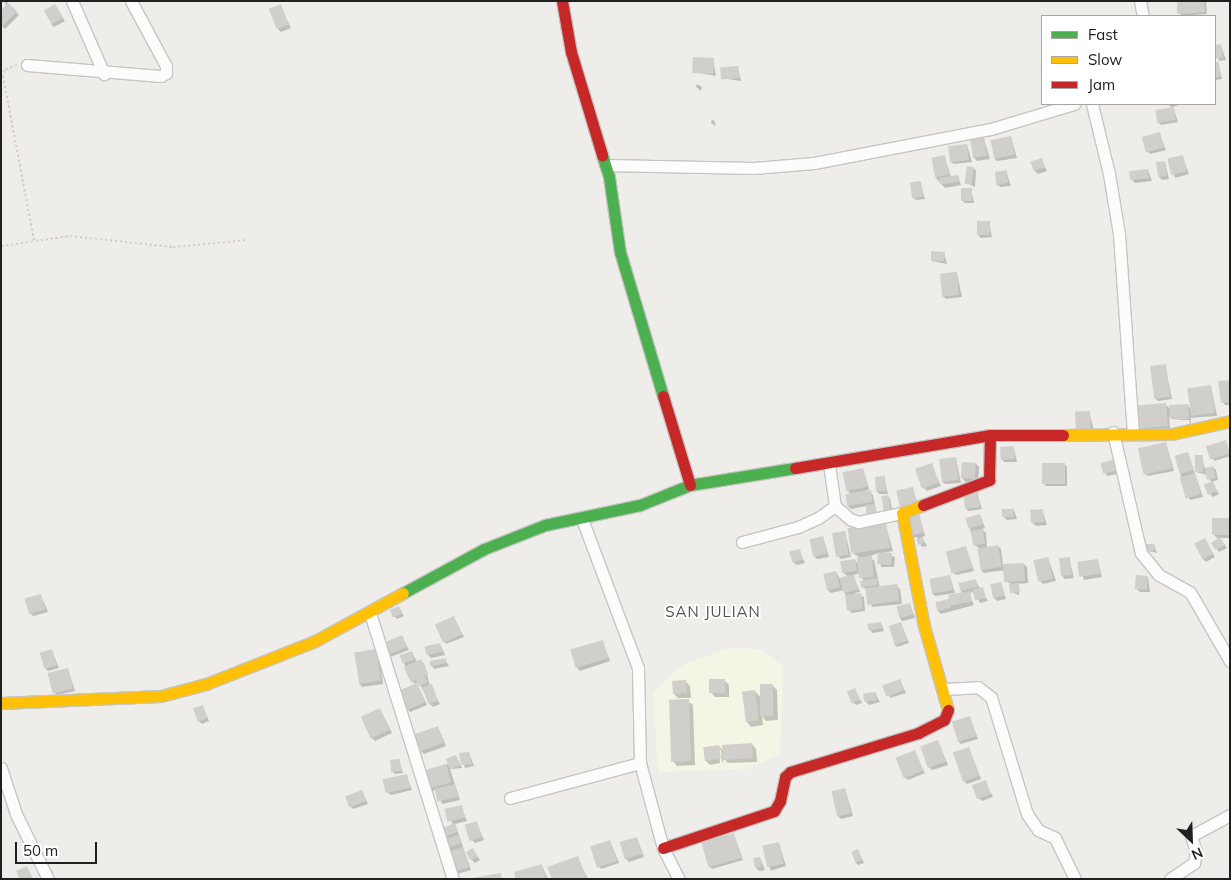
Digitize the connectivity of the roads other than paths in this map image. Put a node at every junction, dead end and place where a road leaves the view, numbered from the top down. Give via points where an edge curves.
1 (72, 1) edge
2 (131, 1) edge
3 (562, 1) edge
4 (1140, 1) edge
5 (1143, 15) edge
6 (27, 65) road end
7 (104, 74) junction
8 (1071, 105) edge
9 (1092, 105) edge
10 (606, 165) junction
11 (1230, 421) edge
12 (1113, 432) junction
13 (1133, 432) junction
14 (990, 435) junction
15 (829, 464) junction
16 (690, 485) junction
17 (835, 506) junction
18 (902, 513) junction
19 (582, 519) junction
20 (742, 542) dead end
21 (370, 613) junction
22 (1230, 661) edge
23 (944, 689) junction
24 (1, 703) edge
25 (640, 763) junction
26 (1, 768) edge
27 (510, 798) dead end
28 (1230, 816) edge
29 (663, 848) junction
30 (48, 879) edge
31 (453, 879) edge
32 (678, 879) edge
33 (1075, 879) edge
34 (1170, 879) edge

1 - 7 street
2 - 7 street via 166,66 166,73 161,76
3 - 10 street via 571,52
4 - 5 street
6 - 7 street
8 - 10 street via 983,131 814,163 754,168
9 - 13 street via 1119,234
10 - 16 street via 620,252
11 - 13 street via 1172,434
12 - 13 street
12 - 14 street
12 - 22 street via 1141,553 1159,575 1190,592
14 - 15 street
14 - 18 street via 989,480
15 - 16 street via 734,475
15 - 17 street
16 - 19 street via 640,505
17 - 18 street via 858,522
17 - 20 street via 798,527
18 - 23 street via 919,609
19 - 21 street via 545,525 484,549
19 - 25 street via 638,668
21 - 24 street via 258,665 161,696
21 - 31 street
23 - 29 street via 948,714 944,720 918,733 790,772 785,777 780,801 774,811
23 - 33 street via 978,687 991,697 1027,814 1038,830 1056,838
25 - 27 street
25 - 29 street
26 - 30 street via 16,814
28 - 34 street via 1191,836 1196,852 1194,863
29 - 32 street

